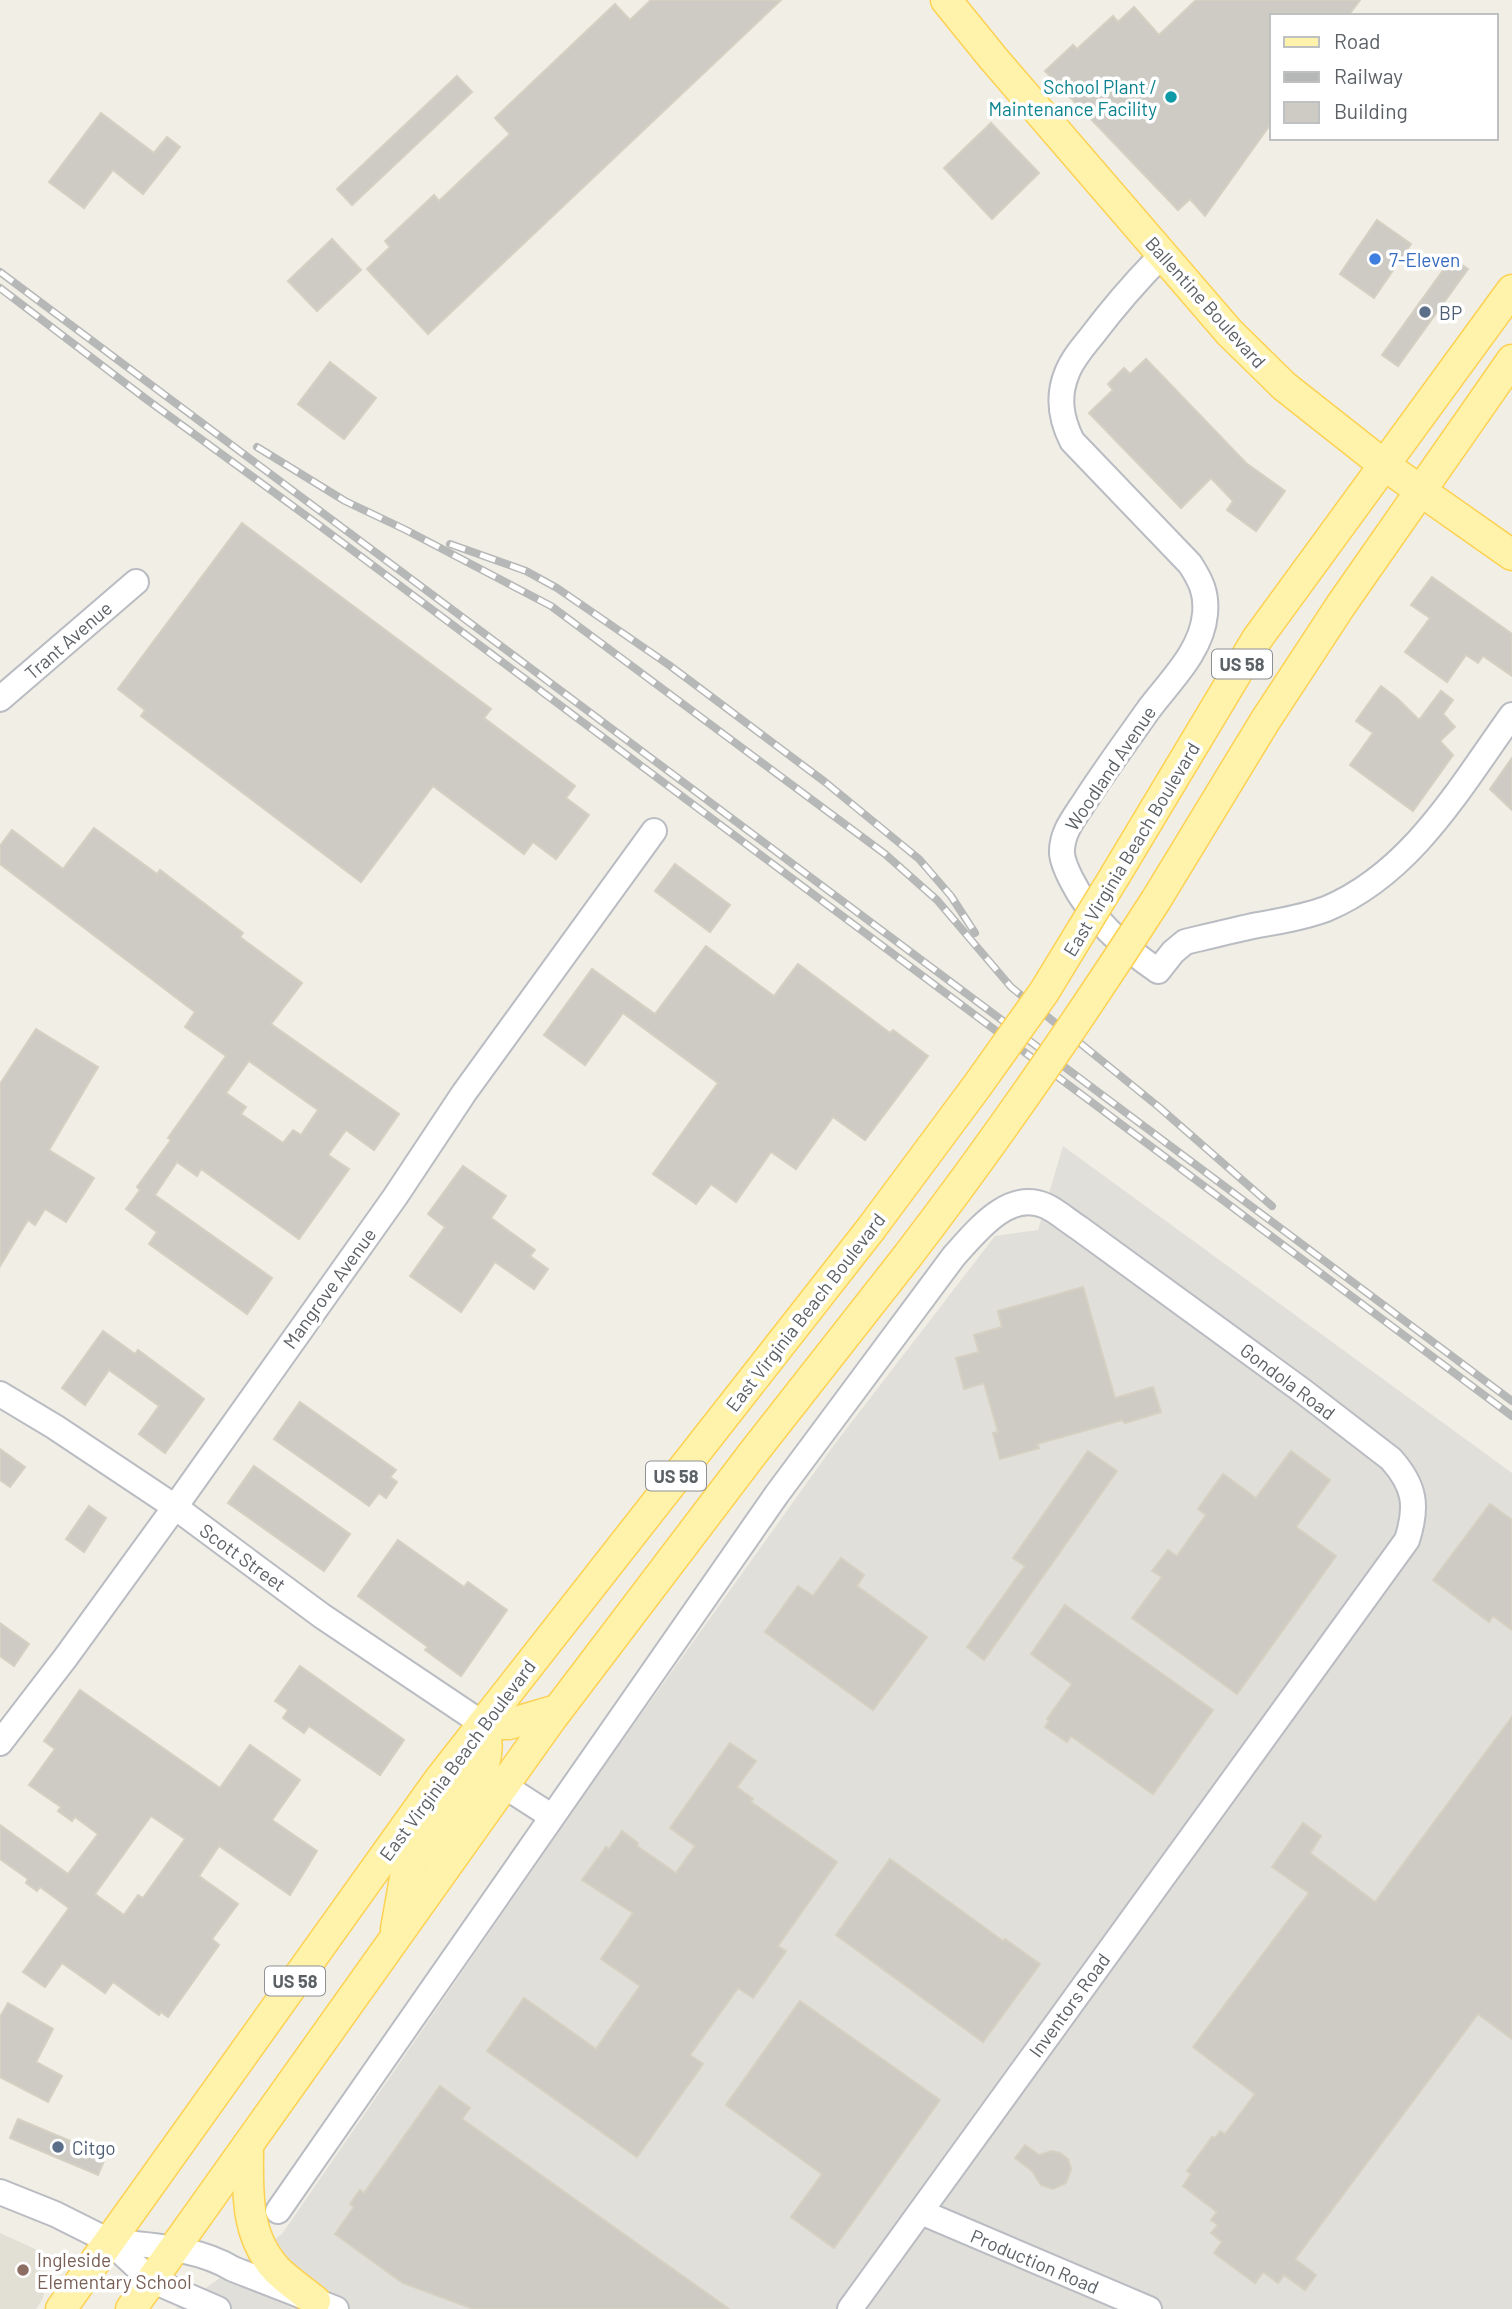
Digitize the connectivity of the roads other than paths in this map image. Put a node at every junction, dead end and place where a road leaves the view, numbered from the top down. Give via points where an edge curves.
1 (946, 0) edge
2 (1162, 255) junction
3 (1512, 290) edge
4 (1512, 360) edge
5 (1384, 466) junction
6 (1420, 493) junction
7 (1512, 555) edge
8 (136, 582) dead end
9 (0, 699) edge
10 (1512, 715) edge
11 (654, 831) dead end
12 (943, 1210) dead end
13 (977, 1230) junction
14 (0, 1394) edge
15 (175, 1507) junction
16 (1290, 1702) joint
17 (557, 1710) junction
18 (484, 1724) junction
19 (0, 1743) edge
20 (503, 1785) junction
21 (551, 1816) junction
22 (394, 1939) junction
23 (248, 2145) junction
24 (0, 2192) edge
25 (278, 2211) dead end
26 (921, 2212) junction
27 (109, 2241) junction
28 (173, 2249) junction
29 (151, 2280) junction
30 (326, 2305) edge
31 (61, 2309) edge
32 (131, 2309) edge
33 (218, 2309) edge
34 (850, 2309) edge
35 (1149, 2309) edge

1 - 2 main road, Ballentine Boulevard
2 - 5 main road, Ballentine Boulevard via 1228,332 1284,386
2 - 10 street, Woodland Avenue via 1076,356 1062,392 1061,410 1072,441 1190,564 1205,594 1205,616 1185,663 1105,770 1063,838 1064,864 1093,913 1127,949 1158,971 1185,942 1326,908 1359,892 1418,841
3 - 5 main road, East Virginia Beach Boulevard / US 58
4 - 6 main road, US 58
5 - 6 main road, Ballentine Boulevard
5 - 18 main road, East Virginia Beach Boulevard / US 58, bridge via 1257,639 1044,992 977,1086
6 - 7 main road, Ballentine Boulevard
6 - 17 main road, US 58, bridge via 1340,605 1087,1008 986,1152
8 - 9 street, Trant Avenue
11 - 15 street, Mangrove Avenue via 512,1025
12 - 13 street
13 - 16 street, Gondola Road via 1014,1204 1045,1205 1304,1392 1403,1472 1414,1502 1408,1540
13 - 21 street via 777,1494
14 - 15 street, Scott Street
15 - 18 street, Scott Street via 322,1616
15 - 19 street, Mangrove Avenue
16 - 26 street, Inventors Road
17 - 18 main road via 509,1724
17 - 20 main road, US 58
18 - 22 main road via 488,1741 482,1770 411,1864
18 - 27 main road, East Virginia Beach Boulevard / US 58 via 415,1813
20 - 21 street
20 - 22 main road, US 58
21 - 25 street
22 - 23 main road, US 58
23 - 28 main road, US 58
23 - 30 main road via 248,2204 261,2248 277,2270
24 - 27 street
26 - 34 street, Inventors Road
26 - 35 street, Production Road
27 - 28 street
27 - 29 street
27 - 31 main road, East Virginia Beach Boulevard / US 58
28 - 29 main road, US 58
28 - 30 street via 219,2261
29 - 32 main road, US 58
29 - 33 street

